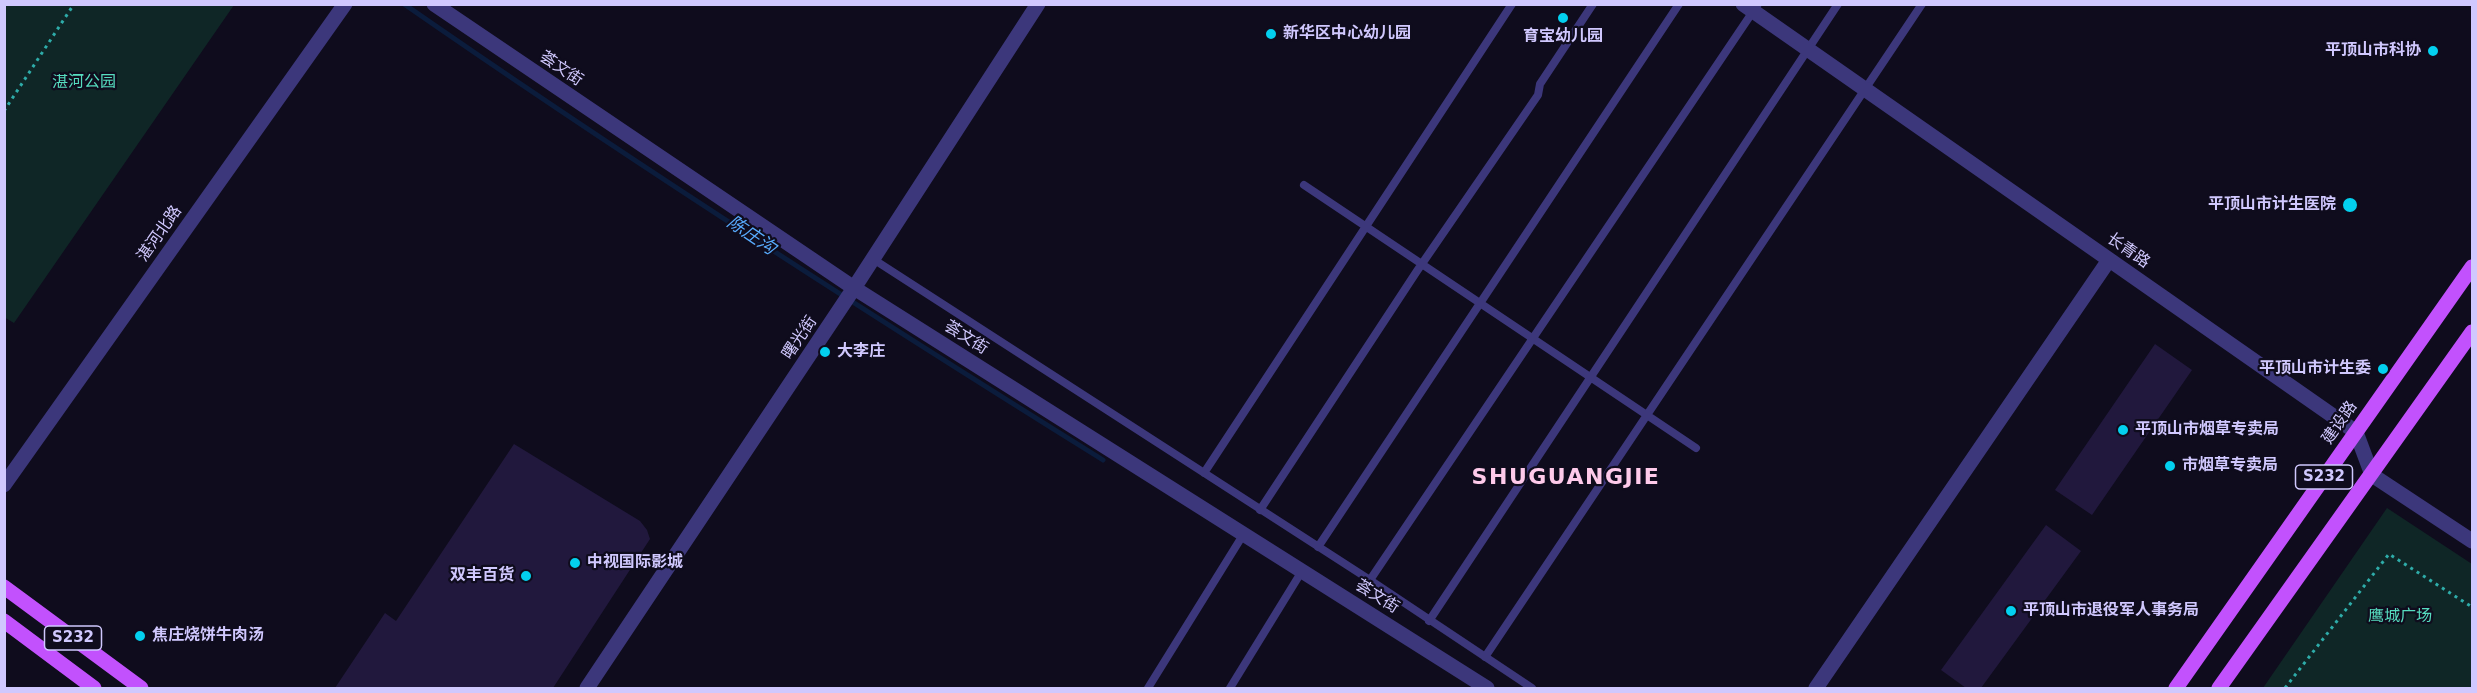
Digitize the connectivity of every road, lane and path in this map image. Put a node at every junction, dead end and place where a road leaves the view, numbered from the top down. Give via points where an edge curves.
1 (74, 4) edge
2 (345, 4) edge
3 (434, 4) edge
4 (1038, 4) edge
5 (1512, 4) edge
6 (1593, 4) edge
7 (1679, 4) edge
8 (1838, 4) edge
9 (1922, 4) edge
10 (1752, 7) edge
11 (1809, 50) junction
12 (1866, 90) junction
13 (4, 111) edge
14 (1304, 185) dead end
15 (1366, 227) junction
16 (873, 258) junction
17 (2109, 260) junction
18 (1422, 264) junction
19 (2472, 267) edge
20 (852, 292) junction
21 (1480, 303) junction
22 (2472, 332) edge
23 (1533, 338) junction
24 (1591, 377) junction
25 (1647, 415) junction
26 (2356, 432) junction
27 (1696, 448) dead end
28 (1204, 473) junction
29 (2372, 475) junction
30 (4, 485) edge
31 (1260, 510) junction
32 (1244, 535) junction
33 (2472, 541) edge
34 (1318, 547) junction
35 (1302, 571) junction
36 (1370, 580) junction
37 (4, 587) edge
38 (2472, 607) edge
39 (4, 621) edge
40 (1429, 621) junction
41 (1485, 657) junction
42 (94, 688) edge
43 (141, 688) edge
44 (587, 688) edge
45 (1148, 688) edge
46 (1230, 688) edge
47 (1487, 688) edge
48 (1532, 688) edge
49 (1816, 688) edge
50 (2176, 688) edge
51 (2219, 688) edge
52 (2285, 688) edge

1 - 13 path
2 - 30 street, 湛河北路
3 - 20 street, 荟文街
4 - 16 street, 曙光街
5 - 15 lane
6 - 18 lane via 1540,84 1538,95
7 - 21 lane
8 - 11 lane
9 - 12 lane
10 - 11 street, 长青路
10 - 23 lane
11 - 12 street, 长青路
11 - 24 lane
12 - 17 street, 长青路
12 - 25 lane
14 - 15 lane
15 - 18 lane
15 - 28 lane
16 - 20 street, 曙光街
16 - 28 lane
17 - 26 street, 长青路
17 - 49 street
18 - 21 lane
18 - 31 lane
19 - 26 main road, 建设路 / S232
20 - 32 street, 荟文街
20 - 44 street, 曙光街
21 - 23 lane
21 - 34 lane
22 - 29 main road, S232
23 - 24 lane
23 - 36 lane
24 - 25 lane
24 - 40 lane
25 - 27 lane
25 - 41 lane
26 - 29 street
26 - 50 main road, 建设路 / S232
28 - 31 lane
29 - 33 street
29 - 51 main road, S232
31 - 34 lane
32 - 35 street, 荟文街
32 - 45 lane
34 - 36 lane
35 - 46 lane
35 - 47 street, 荟文街
36 - 40 lane
37 - 43 main road, S232
38 - 52 path via 2389,554
39 - 42 main road, S232
40 - 41 lane
41 - 48 lane

